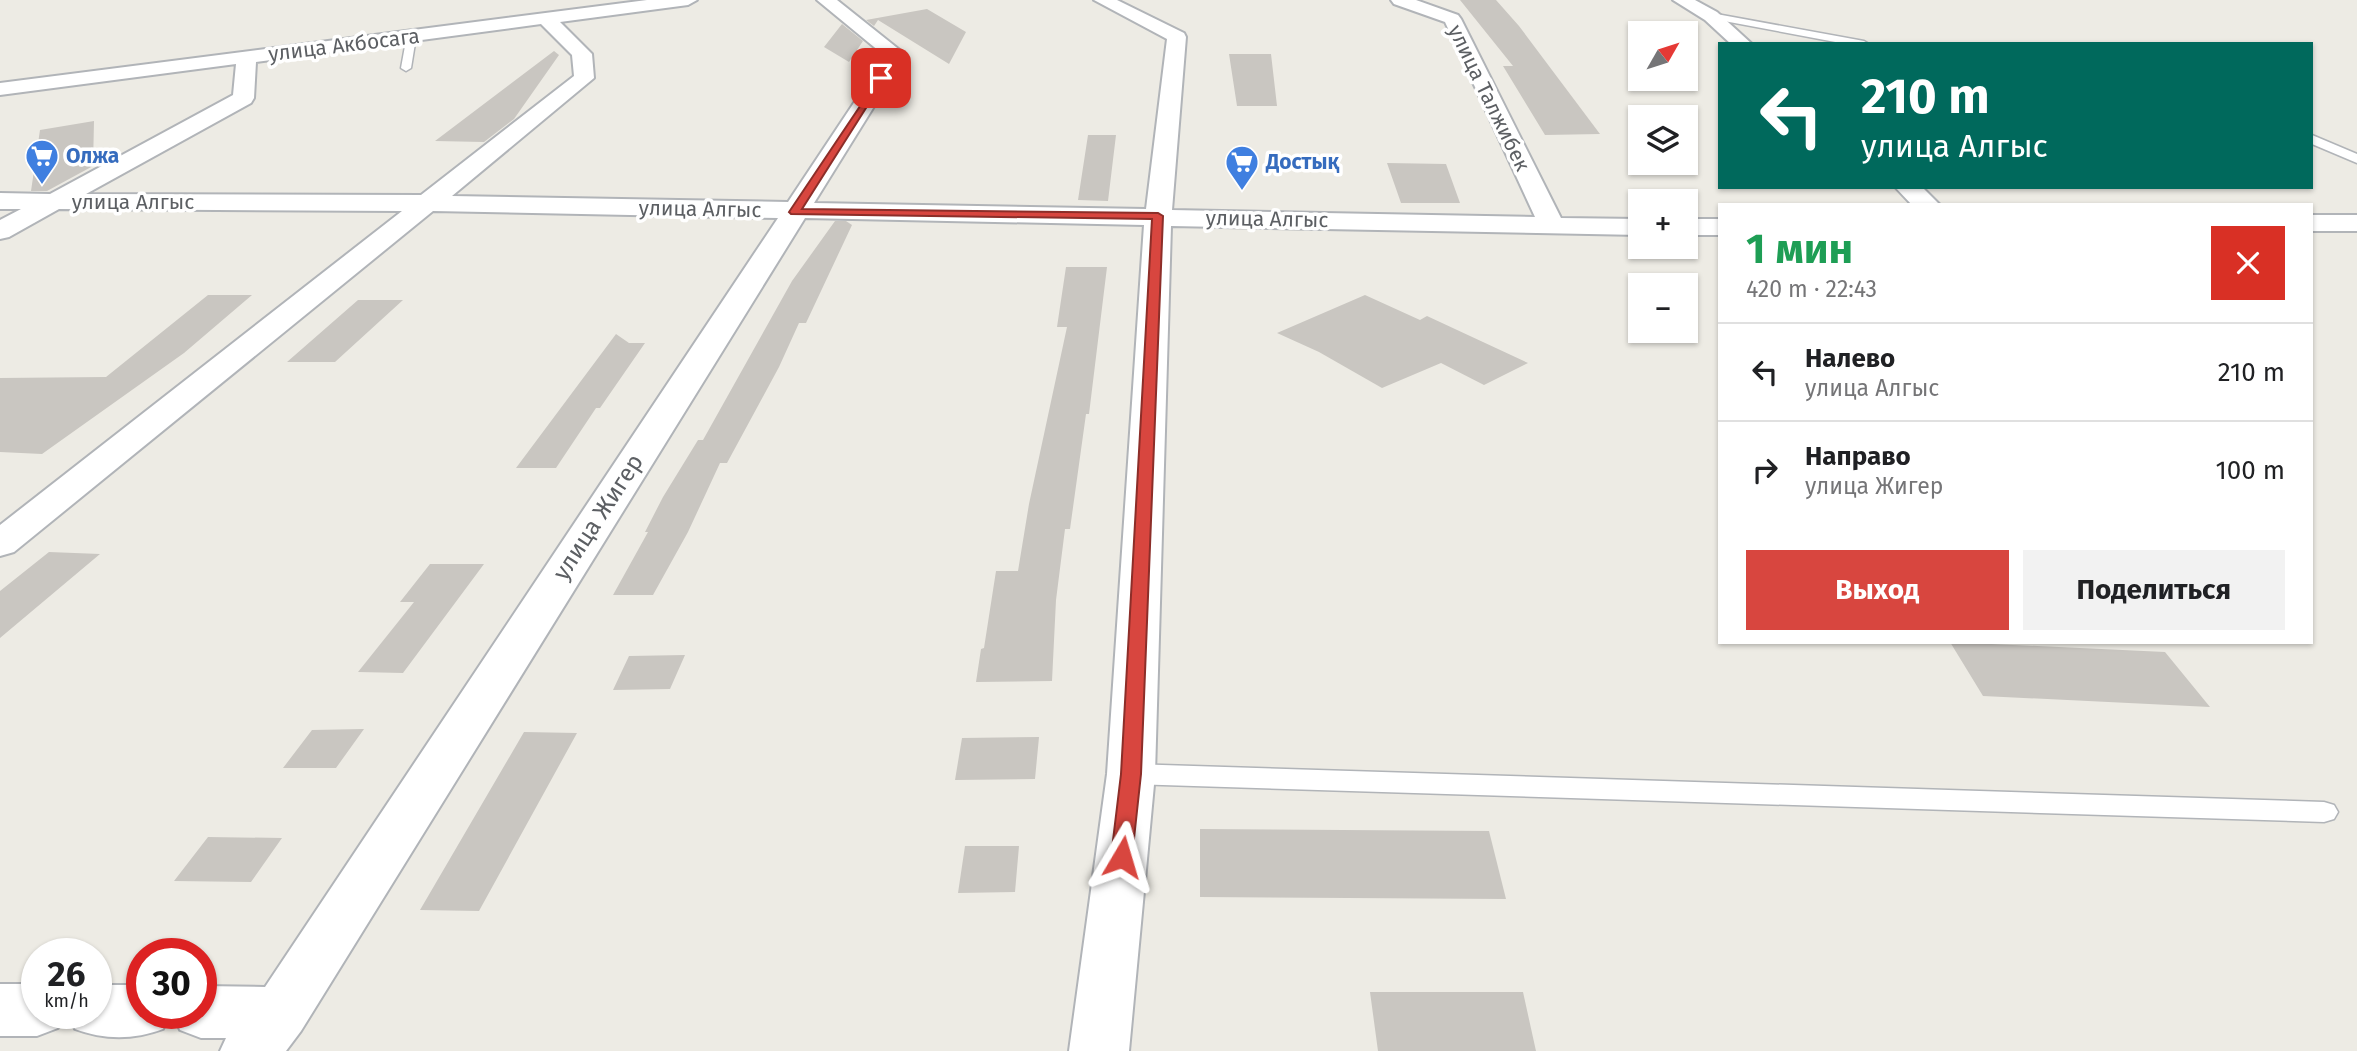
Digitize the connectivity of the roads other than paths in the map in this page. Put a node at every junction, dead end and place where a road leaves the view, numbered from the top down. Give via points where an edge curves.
1 (688, 0) edge
2 (825, 0) edge
3 (1102, 0) edge
4 (1400, 0) edge
5 (1682, 0) edge
6 (1712, 16) junction
7 (546, 19) junction
8 (411, 37) junction
9 (1741, 42) edge
10 (1853, 42) edge
11 (246, 57) junction
12 (406, 68) dead end
13 (0, 89) edge
14 (2313, 139) edge
15 (2357, 159) edge
16 (1909, 189) edge
17 (0, 201) edge
18 (54, 202) junction
19 (428, 203) junction
20 (1925, 203) edge
21 (794, 212) junction
22 (1158, 216) junction
23 (2313, 223) edge
24 (2357, 223) edge
25 (1552, 226) junction
26 (1628, 227) edge
27 (1698, 227) edge
28 (1718, 227) edge
29 (0, 231) edge
30 (0, 544) edge
31 (1131, 774) junction
32 (2324, 812) dead end
33 (0, 1010) edge
34 (21, 1010) edge
35 (217, 1017) edge
36 (265, 1032) edge
37 (1099, 1051) edge

1 - 7 street, улица Акбосага
2 - 21 street, улица Жигер via 895,55
3 - 22 street via 1177,37
4 - 25 street, улица Талжибек via 1452,19
5 - 6 street
6 - 9 street
6 - 10 lane
7 - 8 street, улица Акбосага
7 - 19 street via 582,54 584,78
8 - 11 street, улица Акбосага
8 - 12 lane
11 - 13 street, улица Акбосага
11 - 18 street, улица Алгыс via 243,98
14 - 15 lane
16 - 20 street
17 - 18 street, улица Алгыс
18 - 19 street, улица Алгыс
18 - 29 street, улица Алгыс
19 - 21 street, улица Алгыс
19 - 30 street
21 - 22 street, улица Алгыс
21 - 36 street, улица Жигер
22 - 25 street, улица Алгыс
22 - 31 street
23 - 24 street
25 - 26 street, улица Алгыс
27 - 28 street
31 - 32 lane
31 - 37 street
33 - 34 street
35 - 36 street

